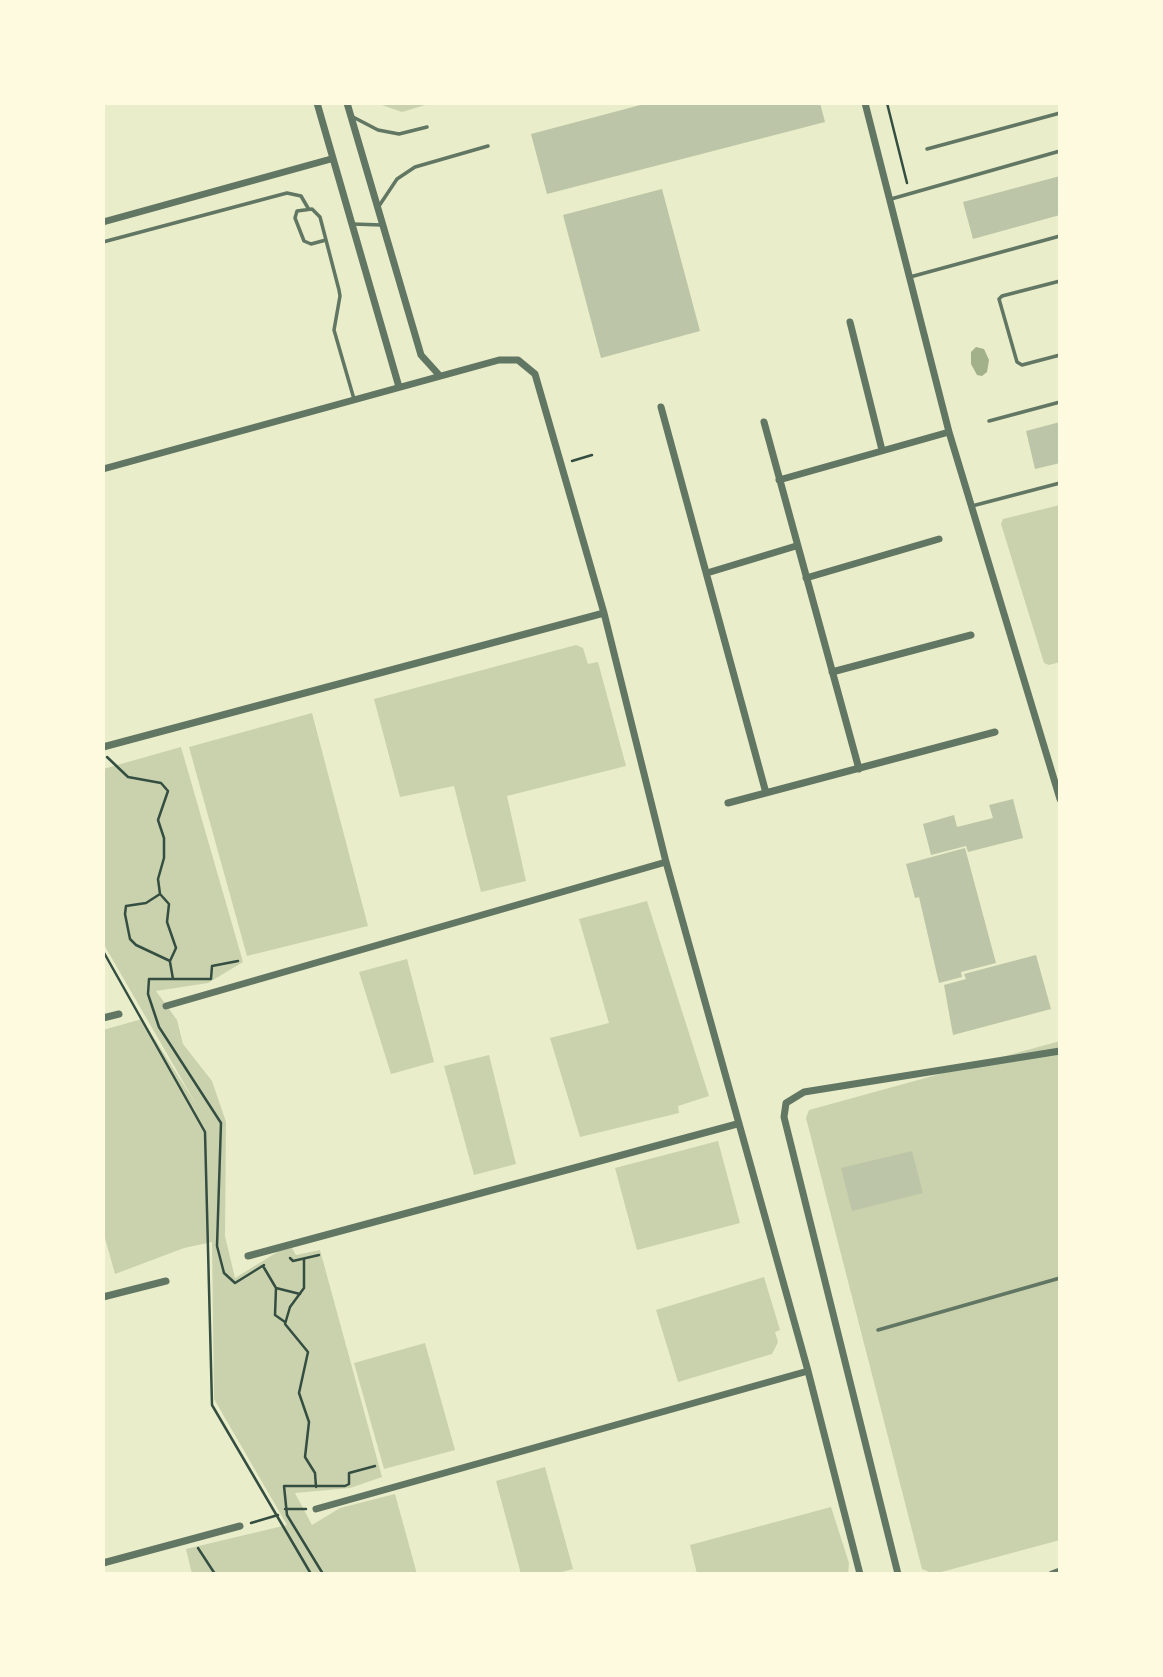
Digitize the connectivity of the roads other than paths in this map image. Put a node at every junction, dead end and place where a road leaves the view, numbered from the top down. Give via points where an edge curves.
1 (347, 103) edge
2 (865, 103) edge
3 (319, 104) edge
4 (1060, 113) edge
5 (352, 117) junction
6 (427, 127) dead end
7 (488, 146) dead end
8 (927, 149) dead end
9 (1060, 150) edge
10 (331, 159) junction
11 (891, 199) junction
12 (378, 207) junction
13 (308, 208) junction
14 (103, 222) edge
15 (352, 224) junction
16 (382, 225) junction
17 (1060, 236) edge
18 (326, 240) junction
19 (103, 243) edge
20 (910, 276) junction
21 (1060, 281) edge
22 (850, 322) dead end
23 (1060, 355) edge
24 (440, 376) junction
25 (399, 387) junction
26 (354, 399) junction
27 (1060, 402) edge
28 (662, 407) dead end
29 (989, 421) dead end
30 (764, 422) dead end
31 (949, 432) junction
32 (883, 450) junction
33 (103, 469) edge
34 (779, 480) junction
35 (1060, 484) edge
36 (972, 506) junction
37 (940, 540) dead end
38 (796, 546) junction
39 (707, 573) junction
40 (806, 578) junction
41 (604, 613) junction
42 (971, 635) dead end
43 (832, 672) junction
44 (995, 732) dead end
45 (103, 749) edge
46 (859, 769) junction
47 (766, 793) junction
48 (1060, 799) edge
49 (728, 803) dead end
50 (666, 862) junction
51 (166, 1006) dead end
52 (119, 1014) dead end
53 (103, 1018) edge
54 (1060, 1051) edge
55 (737, 1124) junction
56 (248, 1256) dead end
57 (1060, 1278) edge
58 (166, 1281) dead end
59 (103, 1297) edge
60 (878, 1330) dead end
61 (808, 1371) junction
62 (316, 1509) road end
63 (240, 1526) road end
64 (103, 1563) edge
65 (1060, 1571) edge
66 (860, 1574) edge
67 (898, 1574) edge
68 (1052, 1574) edge

1 - 5 street
2 - 11 street
3 - 10 street
4 - 8 lane
5 - 6 lane via 399,134
5 - 12 street
7 - 12 lane via 415,167 397,179
9 - 11 lane
10 - 14 street
10 - 15 street
11 - 20 street
12 - 16 street
13 - 18 lane via 320,216
13 - 18 lane via 296,214 300,238 311,244
13 - 19 lane via 301,196 287,193
15 - 16 lane
15 - 25 street
16 - 24 street via 421,355
17 - 20 lane
18 - 26 lane via 340,296 334,330
20 - 31 street
21 - 23 lane via 999,299 1017,362 1022,365
22 - 32 street
24 - 25 street
24 - 41 street via 499,360 518,360 535,374
25 - 26 street
26 - 33 street
27 - 29 lane
28 - 39 street
30 - 34 street
31 - 32 street
31 - 36 street
32 - 34 street
34 - 38 street
35 - 36 lane
36 - 48 street
37 - 40 street
38 - 39 street
38 - 40 street
39 - 47 street
40 - 43 street
41 - 45 street
41 - 50 street
42 - 43 street
43 - 46 street
44 - 46 street
46 - 47 street
47 - 49 street
50 - 51 street
50 - 55 street
52 - 53 street
54 - 67 street via 804,1092 786,1102 784,1117
55 - 56 street
55 - 61 street
57 - 60 lane
58 - 59 street
61 - 62 street
61 - 66 street
63 - 64 street
65 - 68 street

